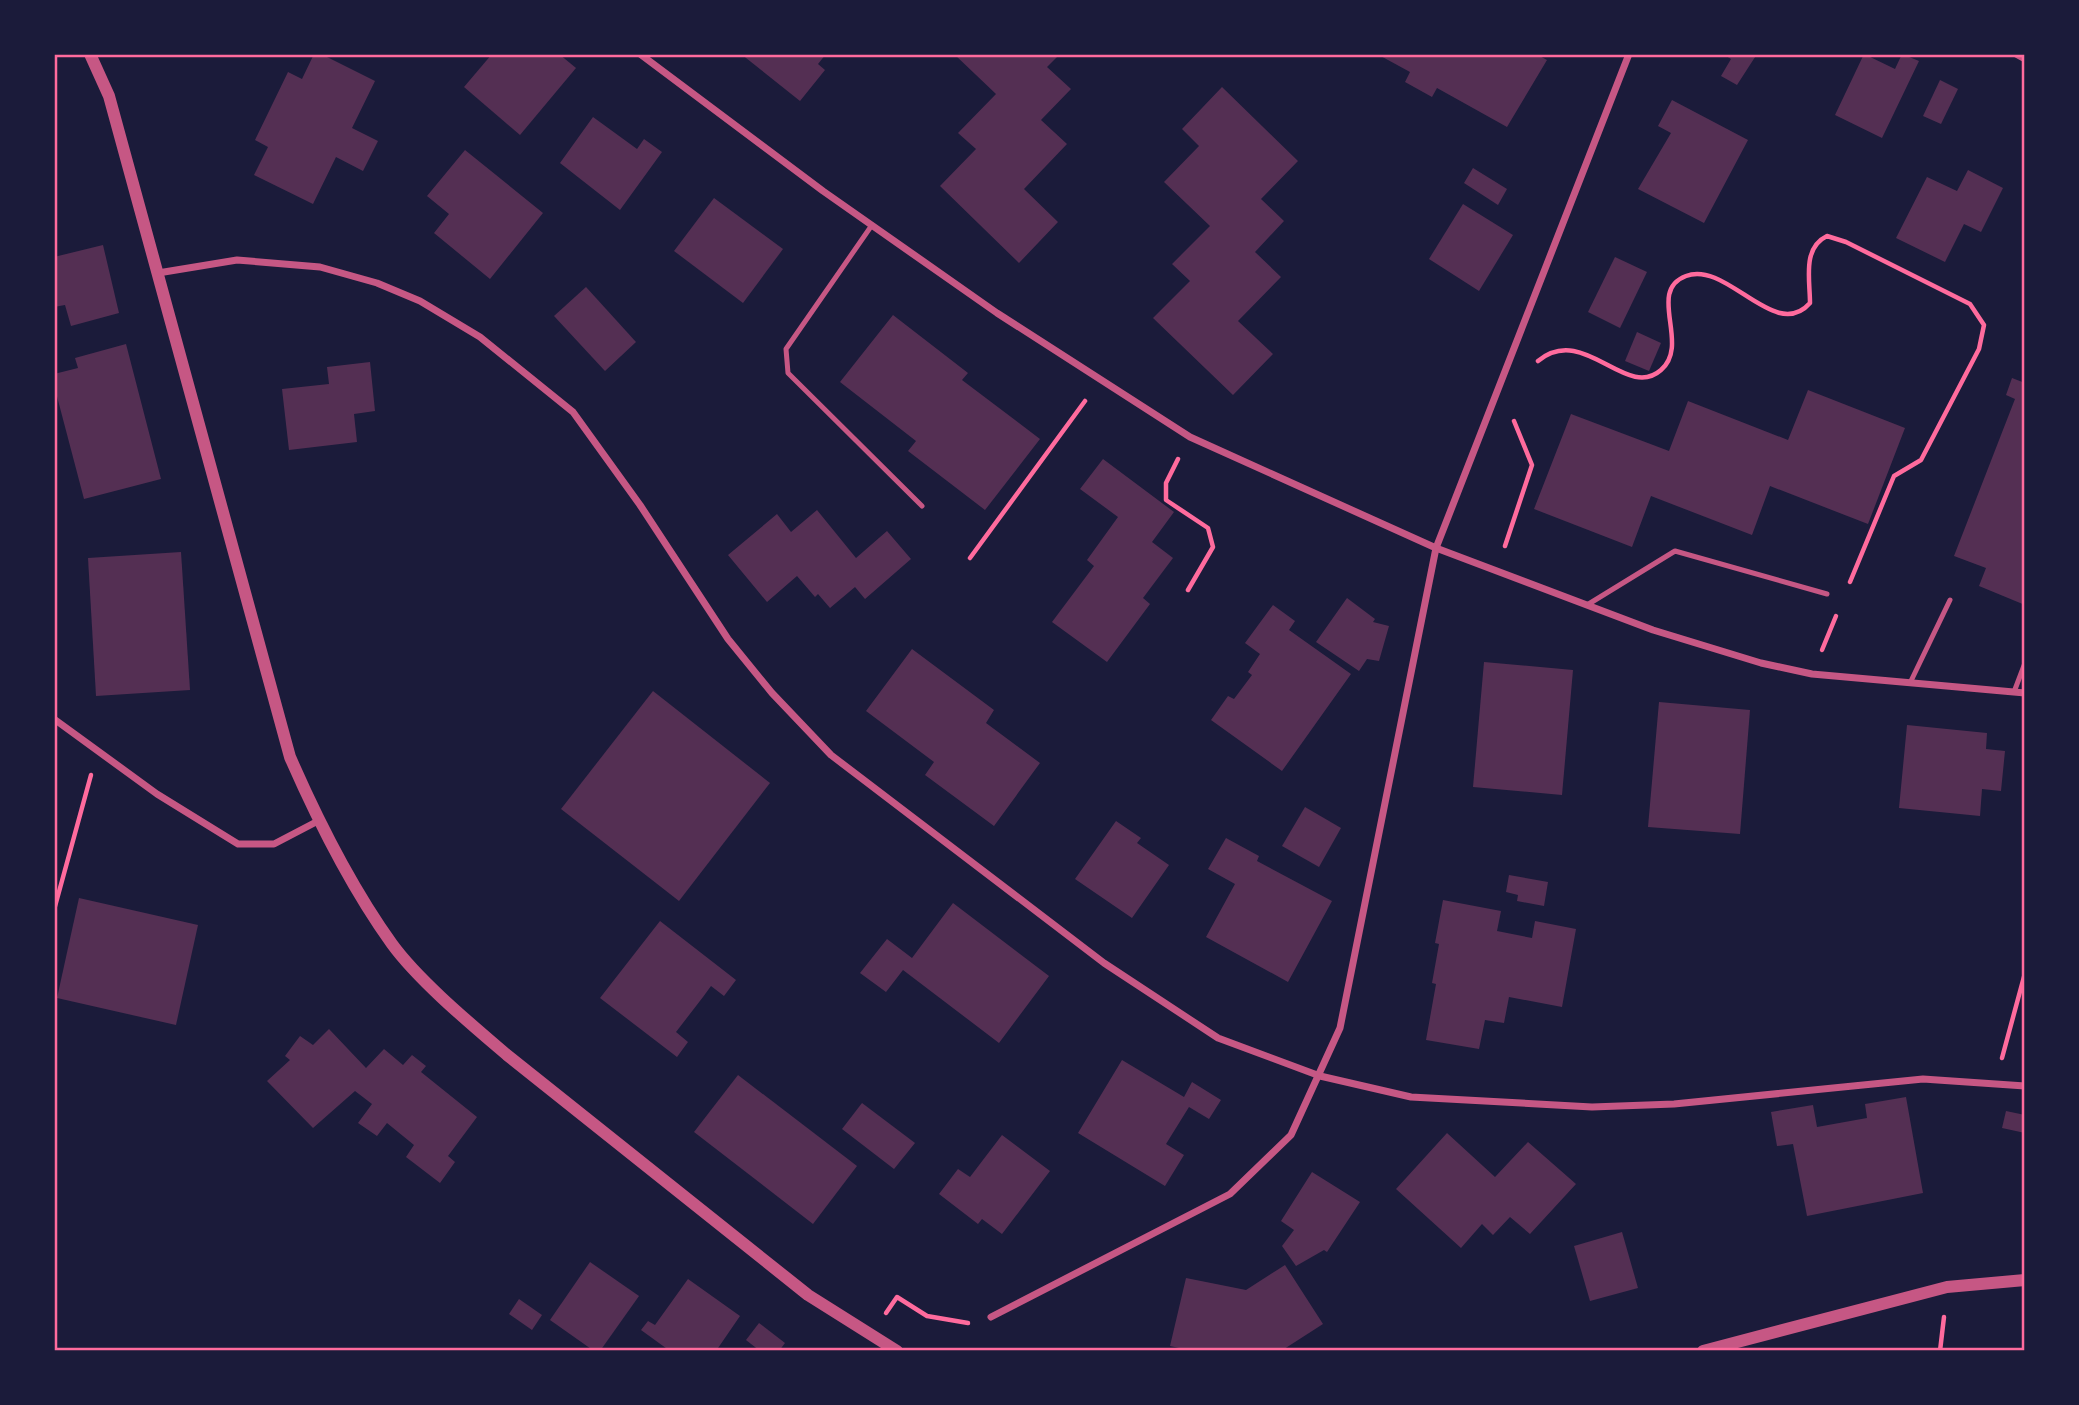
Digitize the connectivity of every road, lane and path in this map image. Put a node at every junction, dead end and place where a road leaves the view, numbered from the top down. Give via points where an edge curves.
1 (90, 54) edge
2 (639, 54) edge
3 (1629, 54) edge
4 (2016, 54) edge
5 (2025, 59) edge
6 (872, 225) junction
7 (158, 273) junction
8 (1536, 363) dead end
9 (1099, 381) junction
10 (1514, 417) dead end
11 (1190, 437) junction
12 (922, 506) dead end
13 (1436, 548) junction
14 (970, 558) dead end
15 (1497, 571) junction
16 (1848, 587) dead end
17 (1188, 590) dead end
18 (1827, 594) dead end
19 (1950, 600) dead end
20 (1587, 605) junction
21 (1838, 612) dead end
22 (2025, 663) edge
23 (1812, 674) junction
24 (1910, 683) junction
25 (2014, 692) junction
26 (2025, 693) edge
27 (54, 719) edge
28 (98, 751) junction
29 (318, 821) junction
30 (54, 911) edge
31 (2025, 973) edge
32 (1320, 1076) junction
33 (1996, 1083) junction
34 (2025, 1086) edge
35 (2025, 1280) edge
36 (990, 1317) joint
37 (871, 1336) junction
38 (897, 1351) edge
39 (1703, 1351) edge

1 - 7 street via 109,96
2 - 6 street
3 - 13 street
4 - 5 street
6 - 9 street
6 - 12 lane via 786,349 788,373
7 - 29 street via 290,757
7 - 32 street via 237,260 320,267 420,301 480,337 573,412 728,639 831,755 1104,963 1218,1038
8 - 16 path via 1562,348 1639,378 1659,372 1671,358 1674,338 1669,294 1686,275 1715,279 1785,316 1801,314 1810,303 1810,255 1816,241 1827,236 1970,304 1984,325 1979,349 1921,460 1894,476
9 - 11 street
9 - 14 path
10 - 15 path via 1514,427 1532,465
11 - 13 street
11 - 17 path via 1166,483 1166,500 1208,528 1213,547
13 - 15 street
13 - 32 street via 1340,1028
15 - 20 street
18 - 20 lane via 1675,551
19 - 24 lane
20 - 23 street via 1689,641
21 - 23 path
22 - 25 lane
23 - 24 street
24 - 25 street
25 - 26 street
27 - 28 street
28 - 29 street via 238,844 274,844
28 - 30 path
29 - 37 street via 393,945 467,1020 808,1295
31 - 33 path
32 - 33 street via 1411,1097 1592,1107 1674,1104 1923,1079
32 - 36 street via 1291,1135 1230,1194
33 - 34 street
35 - 39 street via 1947,1287
36 - 37 path via 980,1325 928,1316 897,1297
37 - 38 street

